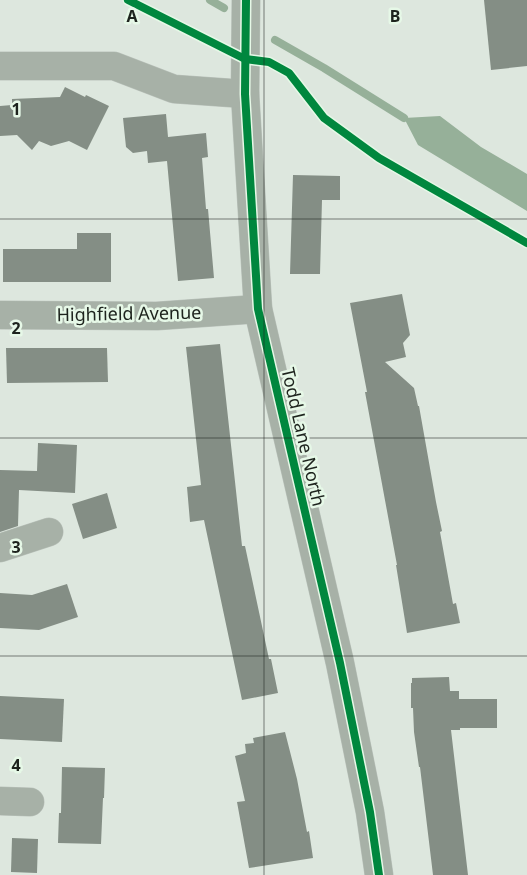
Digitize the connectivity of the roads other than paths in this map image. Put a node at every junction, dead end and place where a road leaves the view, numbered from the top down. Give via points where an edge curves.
1 (246, 0) edge
2 (0, 66) edge
3 (246, 94) junction
4 (258, 309) junction
5 (0, 315) edge
6 (49, 532) dead end
7 (0, 548) edge
8 (0, 801) edge
9 (30, 802) dead end
10 (379, 875) edge

1 - 3 street, Todd Lane North
2 - 3 street via 114,66 174,89
3 - 4 street, Todd Lane North
4 - 5 street, Highfield Avenue via 157,316
4 - 10 street, Todd Lane North via 340,663 370,812
6 - 7 street
8 - 9 street

